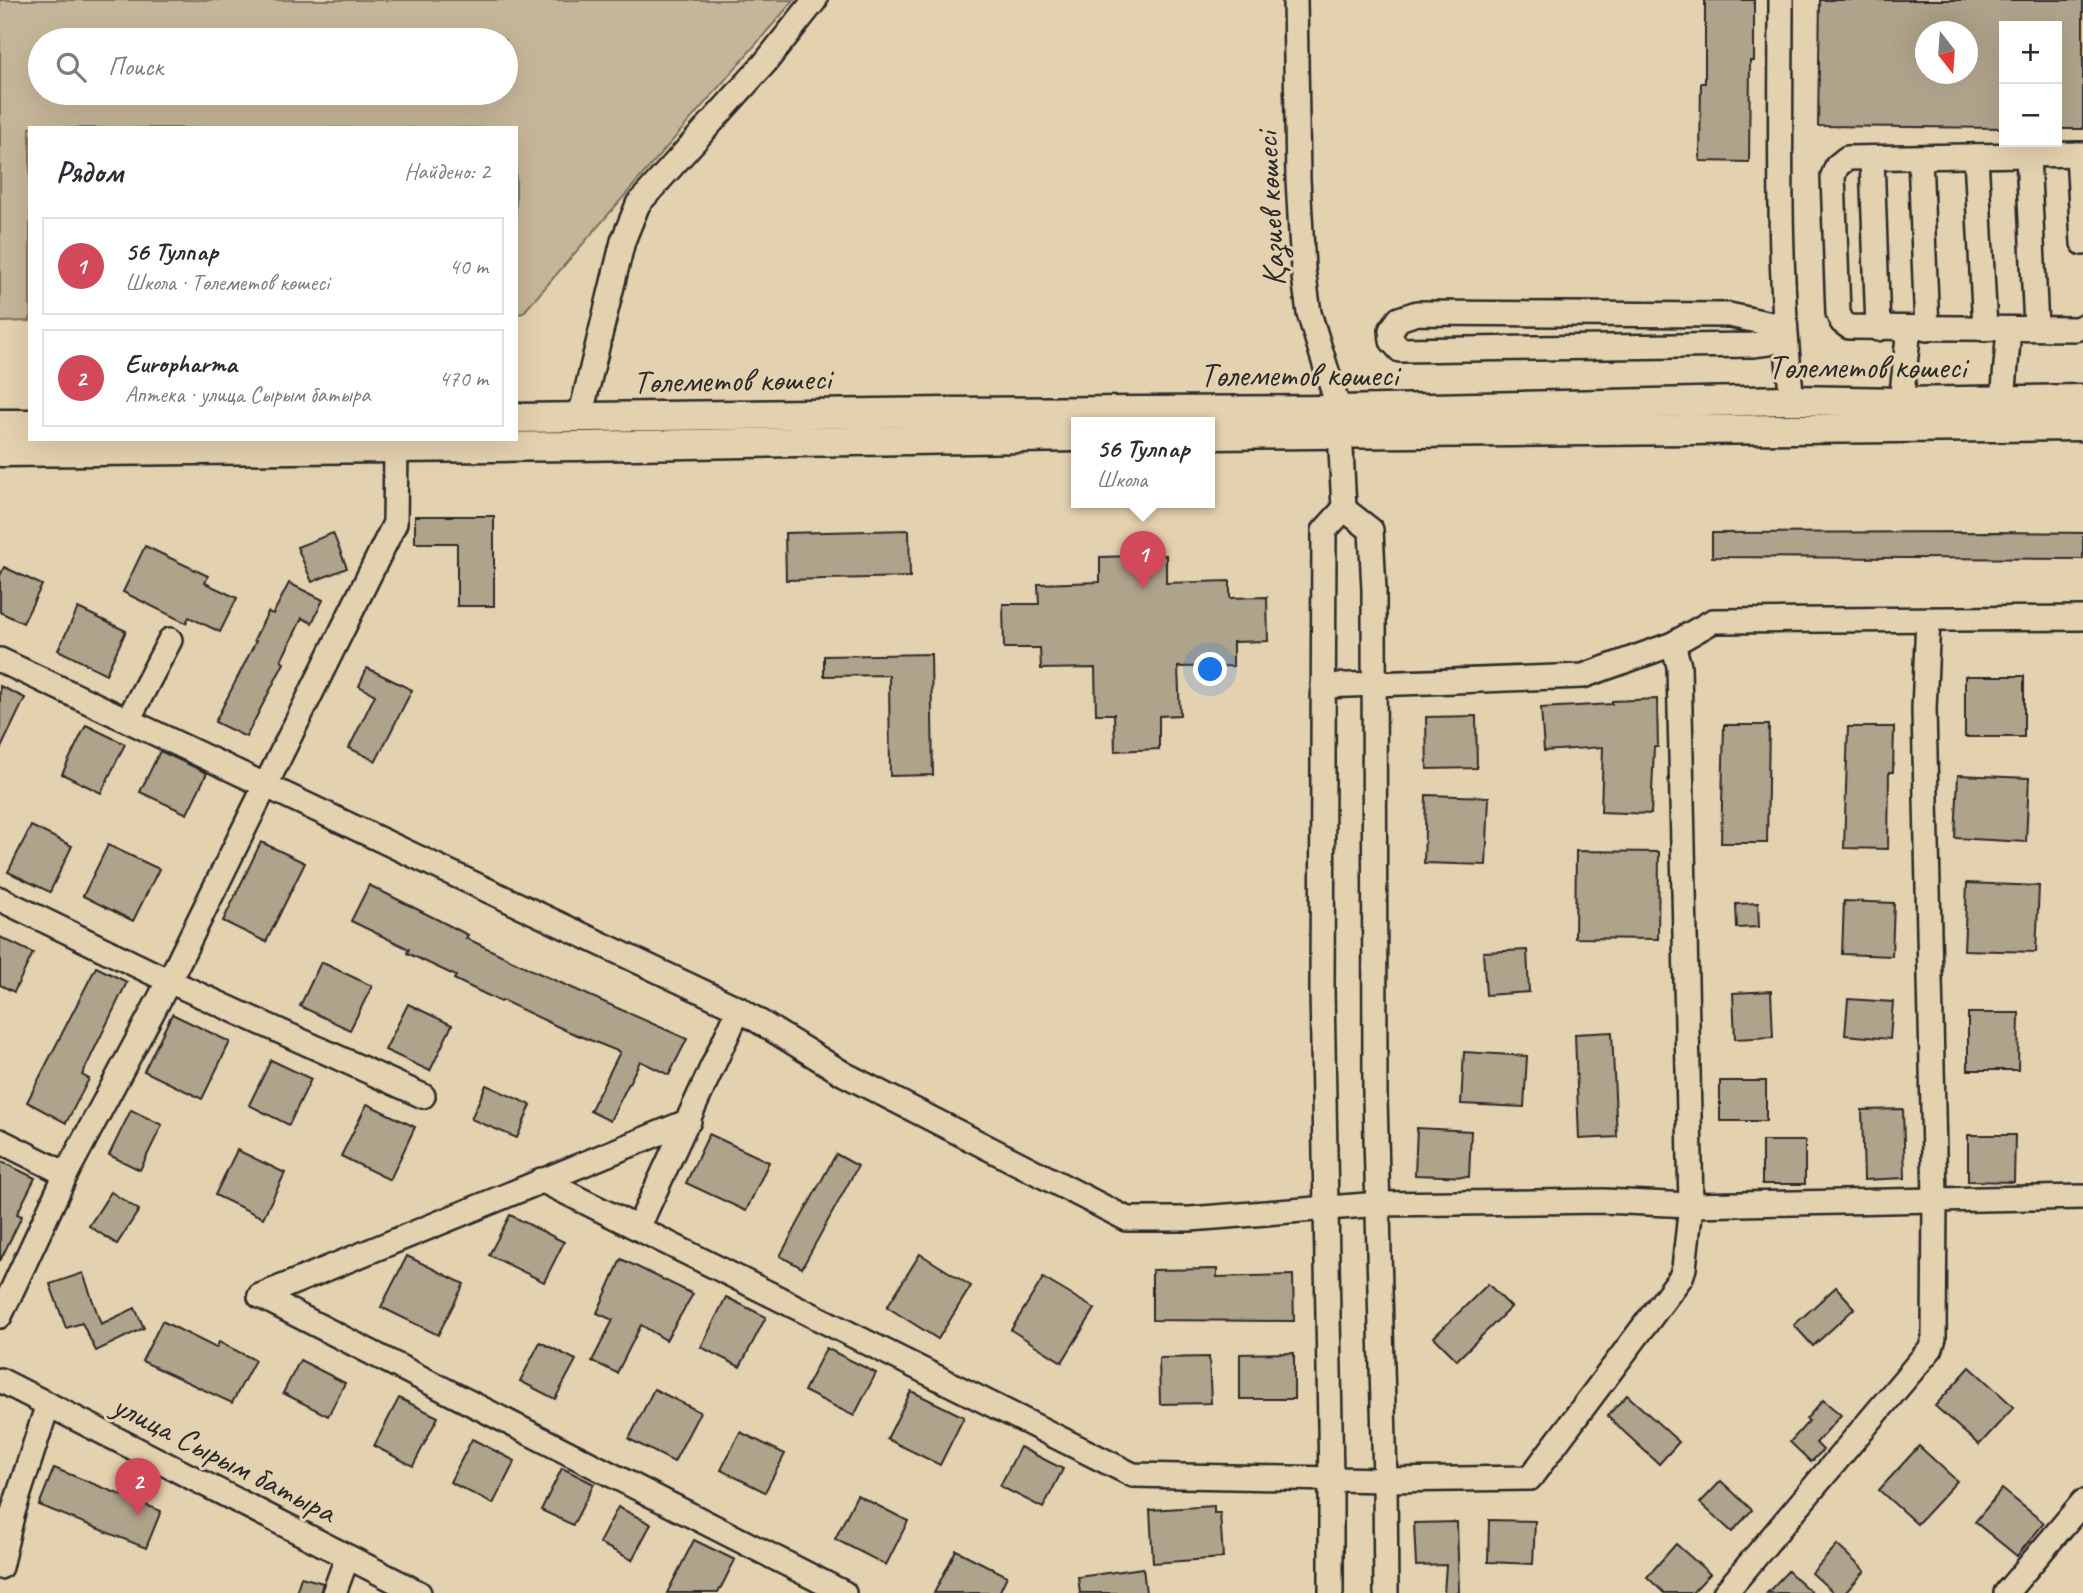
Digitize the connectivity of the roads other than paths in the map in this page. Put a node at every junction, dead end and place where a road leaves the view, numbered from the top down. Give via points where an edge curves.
1 (815, 0) edge
2 (1295, 0) edge
3 (1781, 0) edge
4 (2081, 154) edge
5 (2028, 155) junction
6 (1976, 156) junction
7 (1920, 157) junction
8 (1872, 158) junction
9 (2083, 243) edge
10 (2083, 326) edge
11 (2036, 328) junction
12 (1878, 329) junction
13 (1918, 329) junction
14 (1985, 329) junction
15 (2009, 329) junction
16 (1784, 337) junction
17 (2083, 399) edge
18 (1792, 400) junction
19 (2003, 401) junction
20 (1901, 402) junction
21 (947, 412) junction
22 (574, 416) junction
23 (1165, 417) edge
24 (518, 418) edge
25 (1215, 418) edge
26 (1339, 421) junction
27 (0, 424) edge
28 (28, 424) edge
29 (2083, 426) edge
30 (1215, 434) edge
31 (1071, 437) edge
32 (953, 439) junction
33 (396, 448) junction
34 (0, 452) edge
35 (1343, 509) junction
36 (2083, 618) edge
37 (1928, 620) junction
38 (170, 640) dead end
39 (1673, 644) junction
40 (0, 660) edge
41 (1323, 686) junction
42 (1374, 686) junction
43 (128, 720) junction
44 (265, 785) junction
45 (0, 900) edge
46 (169, 981) junction
47 (739, 1009) junction
48 (423, 1096) dead end
49 (689, 1121) junction
50 (0, 1141) edge
51 (65, 1174) junction
52 (541, 1180) junction
53 (2083, 1197) edge
54 (1935, 1199) junction
55 (1379, 1204) junction
56 (1691, 1205) junction
57 (1324, 1208) junction
58 (638, 1228) junction
59 (0, 1316) edge
60 (0, 1380) edge
61 (48, 1404) junction
62 (1331, 1479) junction
63 (1385, 1480) junction
64 (2083, 1502) edge
65 (347, 1558) junction
66 (0, 1567) edge
67 (334, 1593) edge
68 (419, 1593) edge
69 (844, 1593) edge
70 (1331, 1593) edge
71 (1385, 1593) edge
72 (1725, 1593) edge
73 (2006, 1593) edge

1 - 22 street via 638,204 623,241 583,405
2 - 26 street, Қазиев көшесі via 1303,269 1309,313
3 - 16 street
4 - 5 street
4 - 9 street
5 - 6 street
5 - 11 street
6 - 7 street
6 - 14 street
7 - 8 street
7 - 13 street
8 - 12 street
8 - 12 street via 1847,158 1833,176 1838,313 1849,327
10 - 11 street
11 - 15 street
12 - 13 street
13 - 14 street
13 - 20 street
14 - 15 street
15 - 19 street
16 - 16 street via 1771,324 1729,315 1417,313 1399,319 1391,330 1392,341 1400,350 1752,345
16 - 18 street
17 - 19 main road, Төлеметов көшесі
18 - 20 main road, Төлеметов көшесі
18 - 26 main road, Төлеметов көшесі
19 - 20 main road, Төлеметов көшесі
21 - 22 main road, Төлеметов көшесі
21 - 23 main road, Төлеметов көшесі
21 - 32 main road
22 - 24 main road, Төлеметов көшесі
25 - 26 main road, Төлеметов көшесі
26 - 29 main road, Төлеметов көшесі
26 - 30 main road, Төлеметов көшесі
26 - 35 street, Қазиев көшесі
27 - 28 main road
31 - 32 main road, Төлеметов көшесі
32 - 33 main road, Төлеметов көшесі
33 - 34 main road, Төлеметов көшесі
33 - 44 street via 395,523
35 - 41 street via 1324,531
35 - 42 street via 1371,530
36 - 37 street
37 - 39 street via 1713,621
37 - 54 street via 1924,709
38 - 43 street
39 - 42 street via 1583,677
39 - 56 street via 1679,666
40 - 43 street
41 - 42 street
41 - 57 street
42 - 55 street
43 - 44 street
44 - 46 street
44 - 47 street
45 - 46 street
46 - 48 street
46 - 51 street
47 - 49 street
47 - 57 street via 844,1074 1127,1219 1190,1219
49 - 52 street
49 - 58 street
50 - 51 street
51 - 59 street
52 - 58 street
52 - 69 street via 260,1296
53 - 54 street
54 - 56 street
54 - 72 street via 1931,1348
55 - 56 street via 1603,1201
55 - 57 street
55 - 63 street
56 - 63 street via 1681,1277 1530,1478
57 - 62 street
58 - 62 street via 1133,1475
60 - 61 street, улица Сырым батыра
61 - 65 street, улица Сырым батыра
61 - 66 street
62 - 63 street
62 - 70 street
63 - 71 street
64 - 73 street
65 - 67 street
65 - 68 street, улица Сырым батыра

